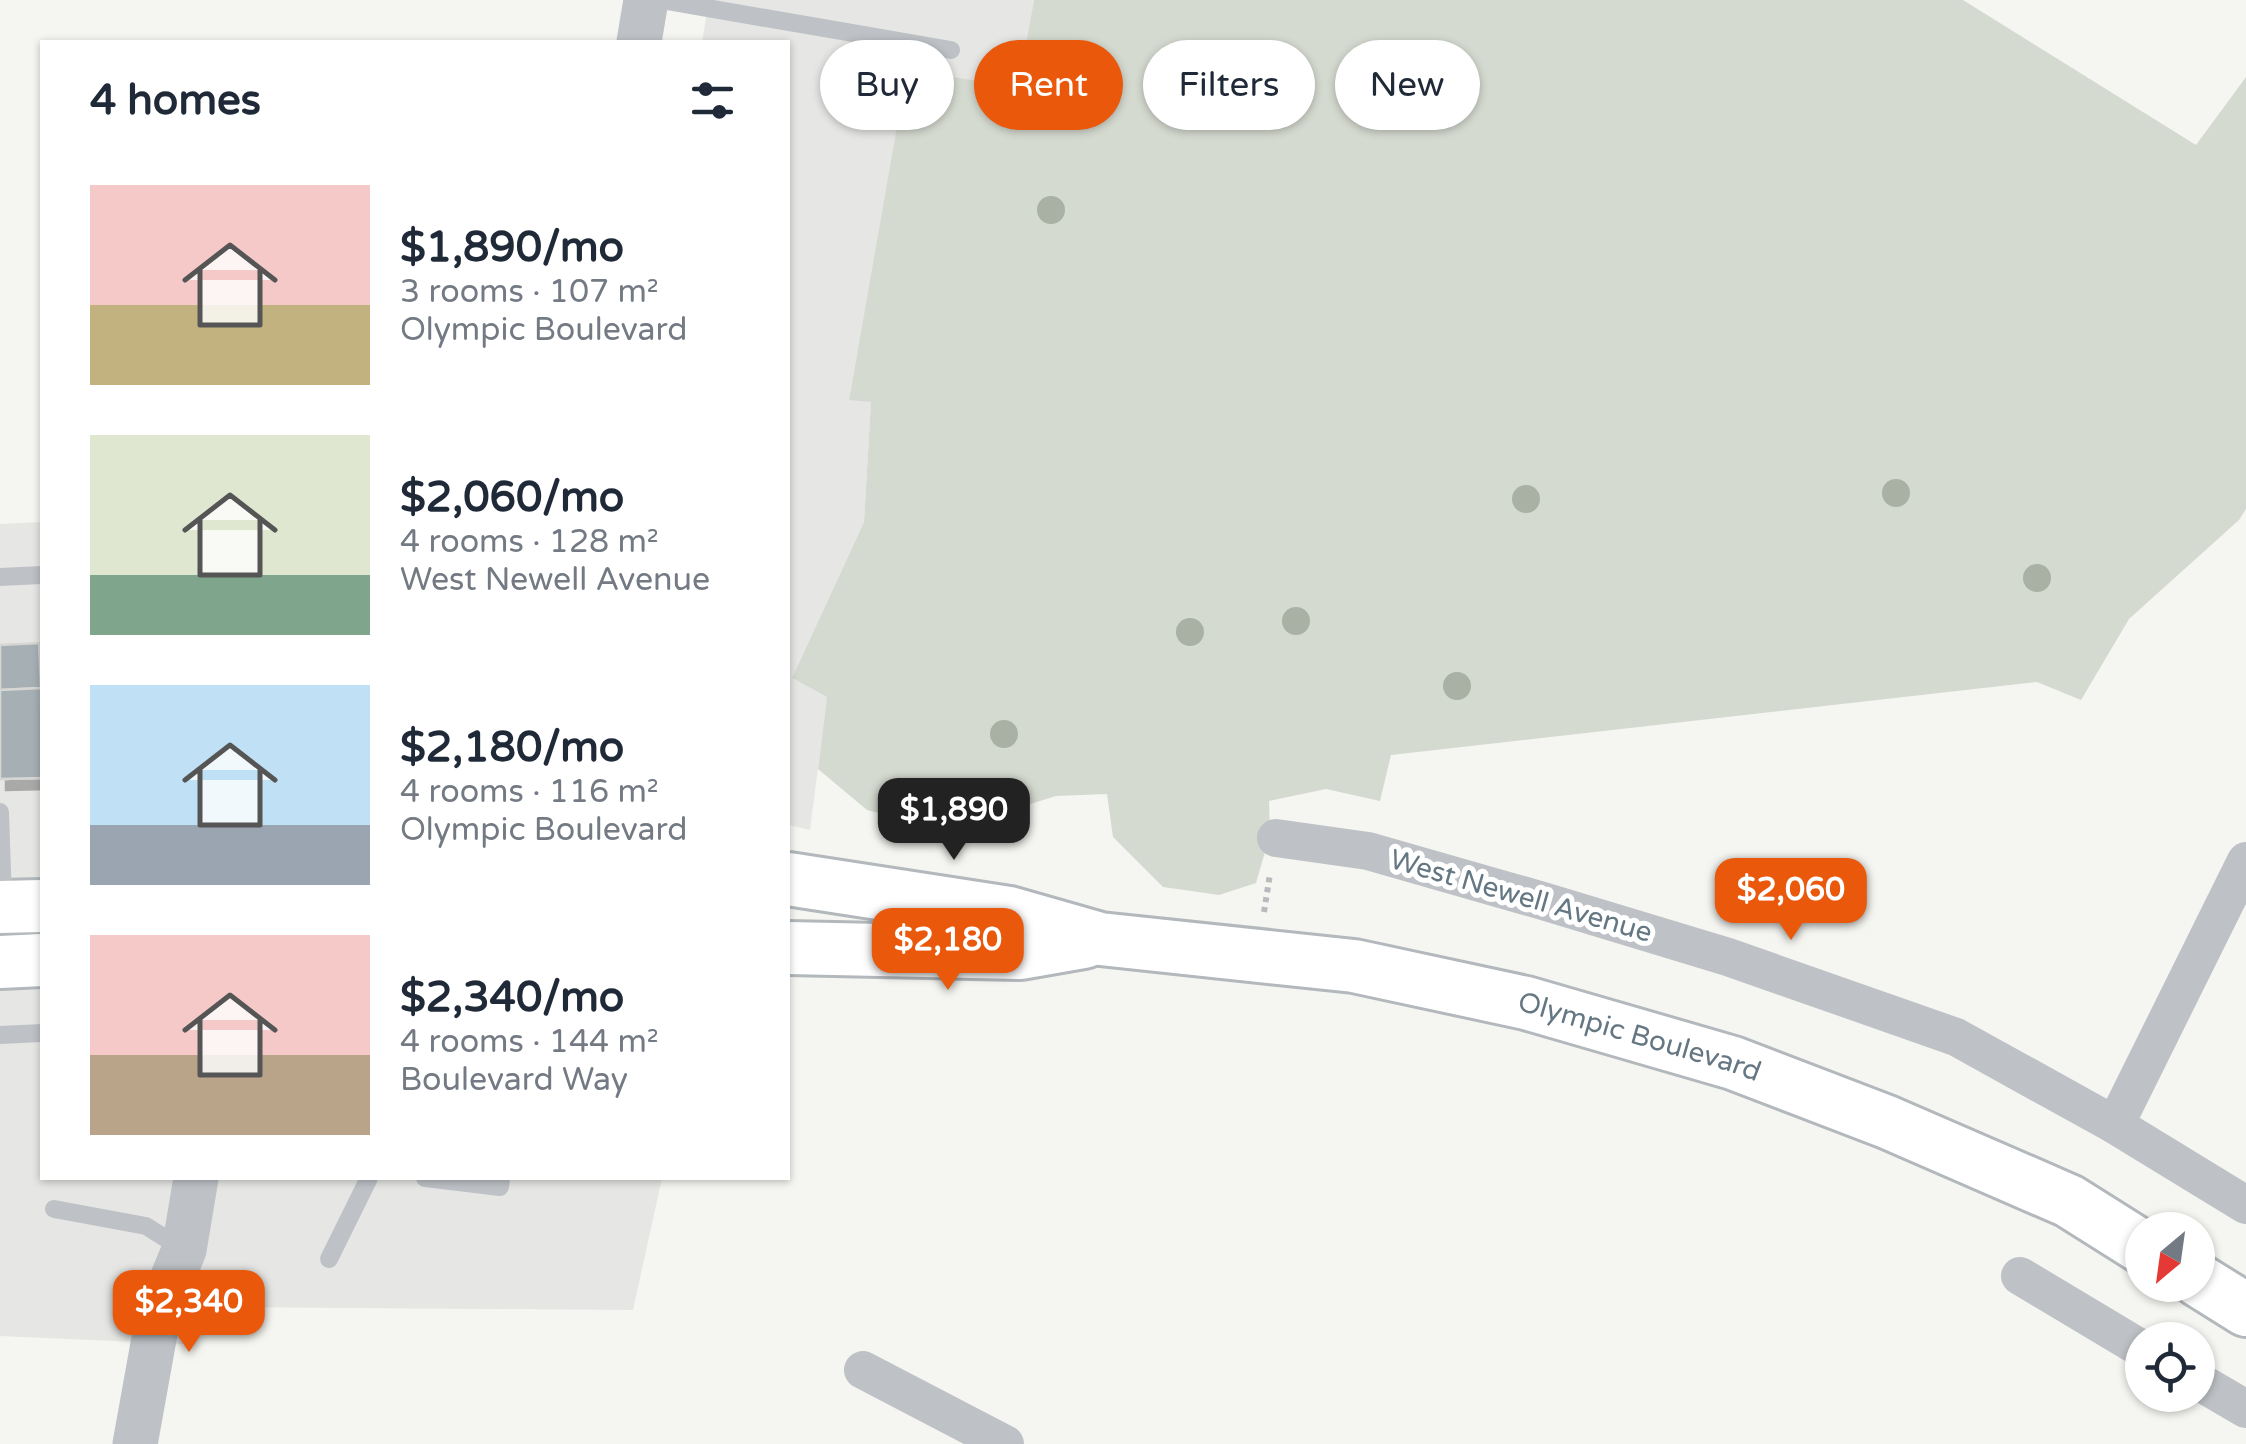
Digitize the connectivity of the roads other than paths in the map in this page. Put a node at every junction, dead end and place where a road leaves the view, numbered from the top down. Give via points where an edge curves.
1 (646, 0) edge
2 (661, 0) edge
3 (639, 40) edge
4 (893, 40) edge
5 (40, 575) edge
6 (0, 577) edge
7 (0, 812) edge
8 (1276, 838) dead end
9 (2246, 861) edge
10 (790, 879) edge
11 (15, 906) edge
12 (1100, 939) junction
13 (790, 948) edge
14 (40, 960) edge
15 (0, 962) edge
16 (40, 1033) edge
17 (0, 1035) edge
18 (2114, 1125) junction
19 (196, 1180) edge
20 (227, 1180) edge
21 (368, 1180) edge
22 (442, 1180) edge
23 (501, 1180) edge
24 (2246, 1205) edge
25 (54, 1209) dead end
26 (2125, 1236) edge
27 (184, 1250) junction
28 (329, 1259) dead end
29 (2020, 1276) dead end
30 (2215, 1291) edge
31 (2246, 1310) edge
32 (2125, 1338) edge
33 (863, 1370) dead end
34 (2215, 1391) edge
35 (2246, 1409) edge
36 (136, 1444) edge
37 (1005, 1444) edge

1 - 3 street
2 - 4 lane
5 - 6 lane
7 - 11 lane
8 - 18 street, West Newell Avenue via 1368,852 1728,957 1956,1037
9 - 18 street
10 - 12 main road, Olympic Boulevard via 1010,913
12 - 13 main road, Olympic Boulevard via 1020,953
12 - 26 main road, Olympic Boulevard via 1354,966 1526,1003 1734,1063 2068,1201
14 - 15 main road
16 - 17 lane
18 - 24 street, West Newell Avenue
19 - 27 street
20 - 27 street
21 - 28 lane
22 - 23 lane via 500,1187
25 - 27 lane via 146,1226
27 - 36 street via 159,1312
29 - 32 street
30 - 31 main road
33 - 37 street
34 - 35 street

